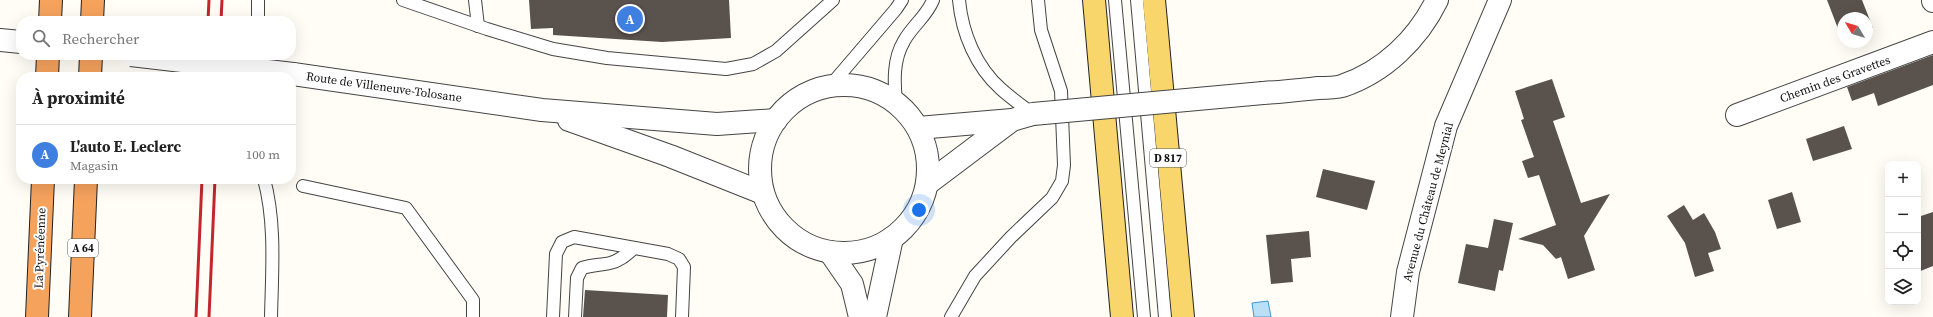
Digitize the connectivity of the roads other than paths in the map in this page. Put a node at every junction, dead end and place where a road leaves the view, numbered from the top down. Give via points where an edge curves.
1 (50, 0) edge
2 (93, 0) edge
3 (258, 0) edge
4 (403, 0) edge
5 (476, 0) edge
6 (833, 0) edge
7 (902, 0) edge
8 (934, 0) edge
9 (959, 0) edge
10 (1038, 0) edge
11 (1094, 0) edge
12 (1115, 0) edge
13 (1137, 0) edge
14 (1154, 0) edge
15 (1437, 0) edge
16 (1500, 0) edge
17 (50, 16) edge
18 (92, 16) edge
19 (258, 16) edge
20 (478, 26) junction
21 (0, 40) edge
22 (16, 42) edge
23 (1933, 42) edge
24 (48, 60) edge
25 (91, 60) edge
26 (174, 60) edge
27 (259, 60) edge
28 (47, 72) edge
29 (90, 72) edge
30 (259, 72) edge
31 (276, 72) edge
32 (296, 74) edge
33 (831, 85) junction
34 (896, 102) junction
35 (542, 110) junction
36 (1032, 114) junction
37 (1737, 115) dead end
38 (776, 120) junction
39 (1012, 120) junction
40 (918, 128) junction
41 (43, 184) edge
42 (86, 184) edge
43 (265, 184) edge
44 (927, 184) junction
45 (303, 186) dead end
46 (764, 193) junction
47 (892, 238) junction
48 (634, 248) junction
49 (830, 252) junction
50 (37, 317) edge
51 (80, 317) edge
52 (270, 317) edge
53 (473, 317) edge
54 (552, 317) edge
55 (575, 317) edge
56 (682, 317) edge
57 (860, 317) edge
58 (875, 317) edge
59 (951, 317) edge
60 (1122, 317) edge
61 (1144, 317) edge
62 (1165, 317) edge
63 (1183, 317) edge
64 (1402, 317) edge

1 - 17 highway
2 - 18 highway
3 - 19 lane
4 - 20 lane
5 - 20 lane
6 - 20 lane via 776,51 753,64 726,69 600,57 553,49
7 - 33 lane
8 - 34 lane via 904,41 898,55 894,77
9 - 36 lane via 971,49 1000,89
10 - 59 lane via 1041,30 1061,91 1064,165 1062,181 1052,198 975,276
11 - 60 main road
12 - 61 lane
13 - 62 lane
14 - 63 main road, D 817
15 - 36 street, bridge via 1425,23 1390,59 1367,75 1341,86
16 - 64 street, Avenue du Château de Meynial via 1446,126 1408,272
21 - 22 street
23 - 37 street, Chemin des Gravettes
24 - 28 highway
25 - 29 highway
26 - 31 street, Route de Villeneuve-Tolosane, bridge
27 - 30 lane
32 - 35 street, Route de Villeneuve-Tolosane, bridge
33 - 34 street via 854,85 876,91
33 - 38 street via 810,92 791,104
34 - 40 street via 909,114
35 - 38 street, Route de Villeneuve-Tolosane via 717,124
35 - 46 street, Route de Villeneuve-Tolosane
36 - 39 street
38 - 46 street via 764,143 760,168
39 - 40 street
39 - 44 street
40 - 44 street via 927,155
41 - 50 highway, La Pyrénéenne
42 - 51 highway, A 64
43 - 52 lane via 271,204
44 - 47 street via 920,205 908,223
45 - 53 lane via 406,208 474,300
46 - 49 street via 773,215 788,232 808,245
47 - 49 street via 873,248 852,253
47 - 58 street
48 - 54 lane via 574,237 562,242 556,254
48 - 55 lane via 621,259 611,263 582,268 577,278
48 - 56 lane via 668,254 679,259 684,267
49 - 57 street via 852,284

